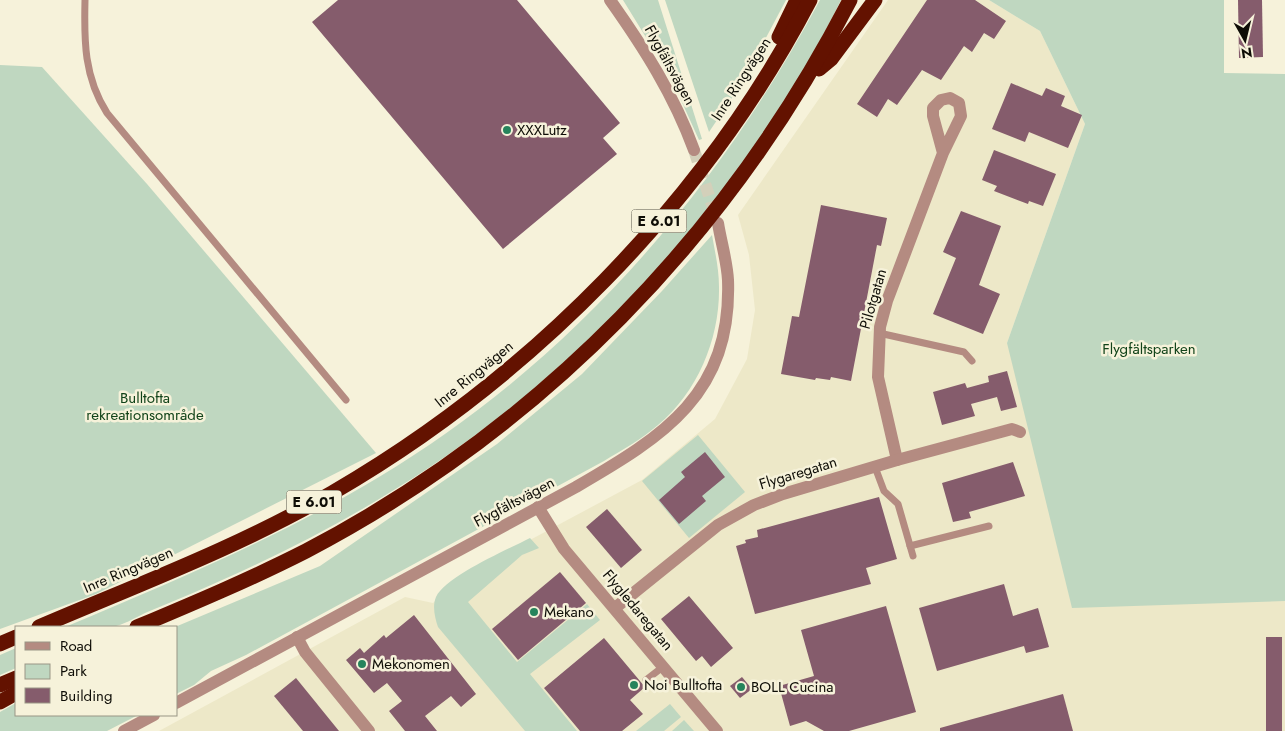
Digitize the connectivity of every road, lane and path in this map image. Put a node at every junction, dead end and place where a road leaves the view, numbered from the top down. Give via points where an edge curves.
1 (85, 0) edge
2 (610, 0) edge
3 (797, 0) edge
4 (810, 0) edge
5 (850, 0) edge
6 (874, 0) edge
7 (804, 81) junction
8 (747, 105) junction
9 (694, 150) tunnel mouth
10 (943, 153) dead end
11 (718, 223) tunnel mouth
12 (879, 333) junction
13 (972, 361) dead end
14 (346, 400) dead end
15 (1020, 432) dead end
16 (897, 460) junction
17 (875, 467) junction
18 (538, 506) junction
19 (989, 526) dead end
20 (910, 546) junction
21 (913, 556) dead end
22 (615, 608) junction
23 (147, 624) edge
24 (41, 626) edge
25 (15, 637) edge
26 (297, 637) junction
27 (0, 644) edge
28 (664, 665) junction
29 (15, 678) edge
30 (646, 680) dead end
31 (0, 684) edge
32 (15, 694) edge
33 (0, 702) edge
34 (178, 702) edge
35 (152, 716) edge
36 (124, 731) edge
37 (369, 731) edge
38 (717, 731) edge

1 - 14 lane via 87,65 107,113
2 - 9 street, Flygfältsvägen via 652,61
3 - 8 highway via 752,82
4 - 8 highway, Inre Ringvägen / E 6.01
5 - 7 highway, E 6.01
6 - 7 highway via 831,59
7 - 23 highway, E 6.01 via 740,180 682,253 601,340 526,407 458,458 307,550
8 - 24 highway, Inre Ringvägen / E 6.01 via 686,186 627,256 518,362 424,436 330,494 227,547
10 - 12 street, Pilotgatan via 886,301
11 - 18 street, Flygfältsvägen via 728,278 727,314 717,357 702,389 684,412 633,454
12 - 13 lane via 964,352
12 - 16 street, Pilotgatan via 878,377
15 - 16 street, Flygaregatan via 1012,429
16 - 17 street, Flygaregatan
17 - 20 lane via 884,491 898,504
17 - 22 street, Flygaregatan via 783,494 733,516
18 - 22 street, Flygledaregatan via 564,549
18 - 26 street, Flygfältsvägen
19 - 20 lane
20 - 21 lane
22 - 28 street, Flygledaregatan
25 - 27 highway
26 - 34 street, Flygfältsvägen
26 - 37 street via 305,652
28 - 30 lane
28 - 38 street, Flygledaregatan
29 - 31 highway
32 - 33 highway
35 - 36 street

